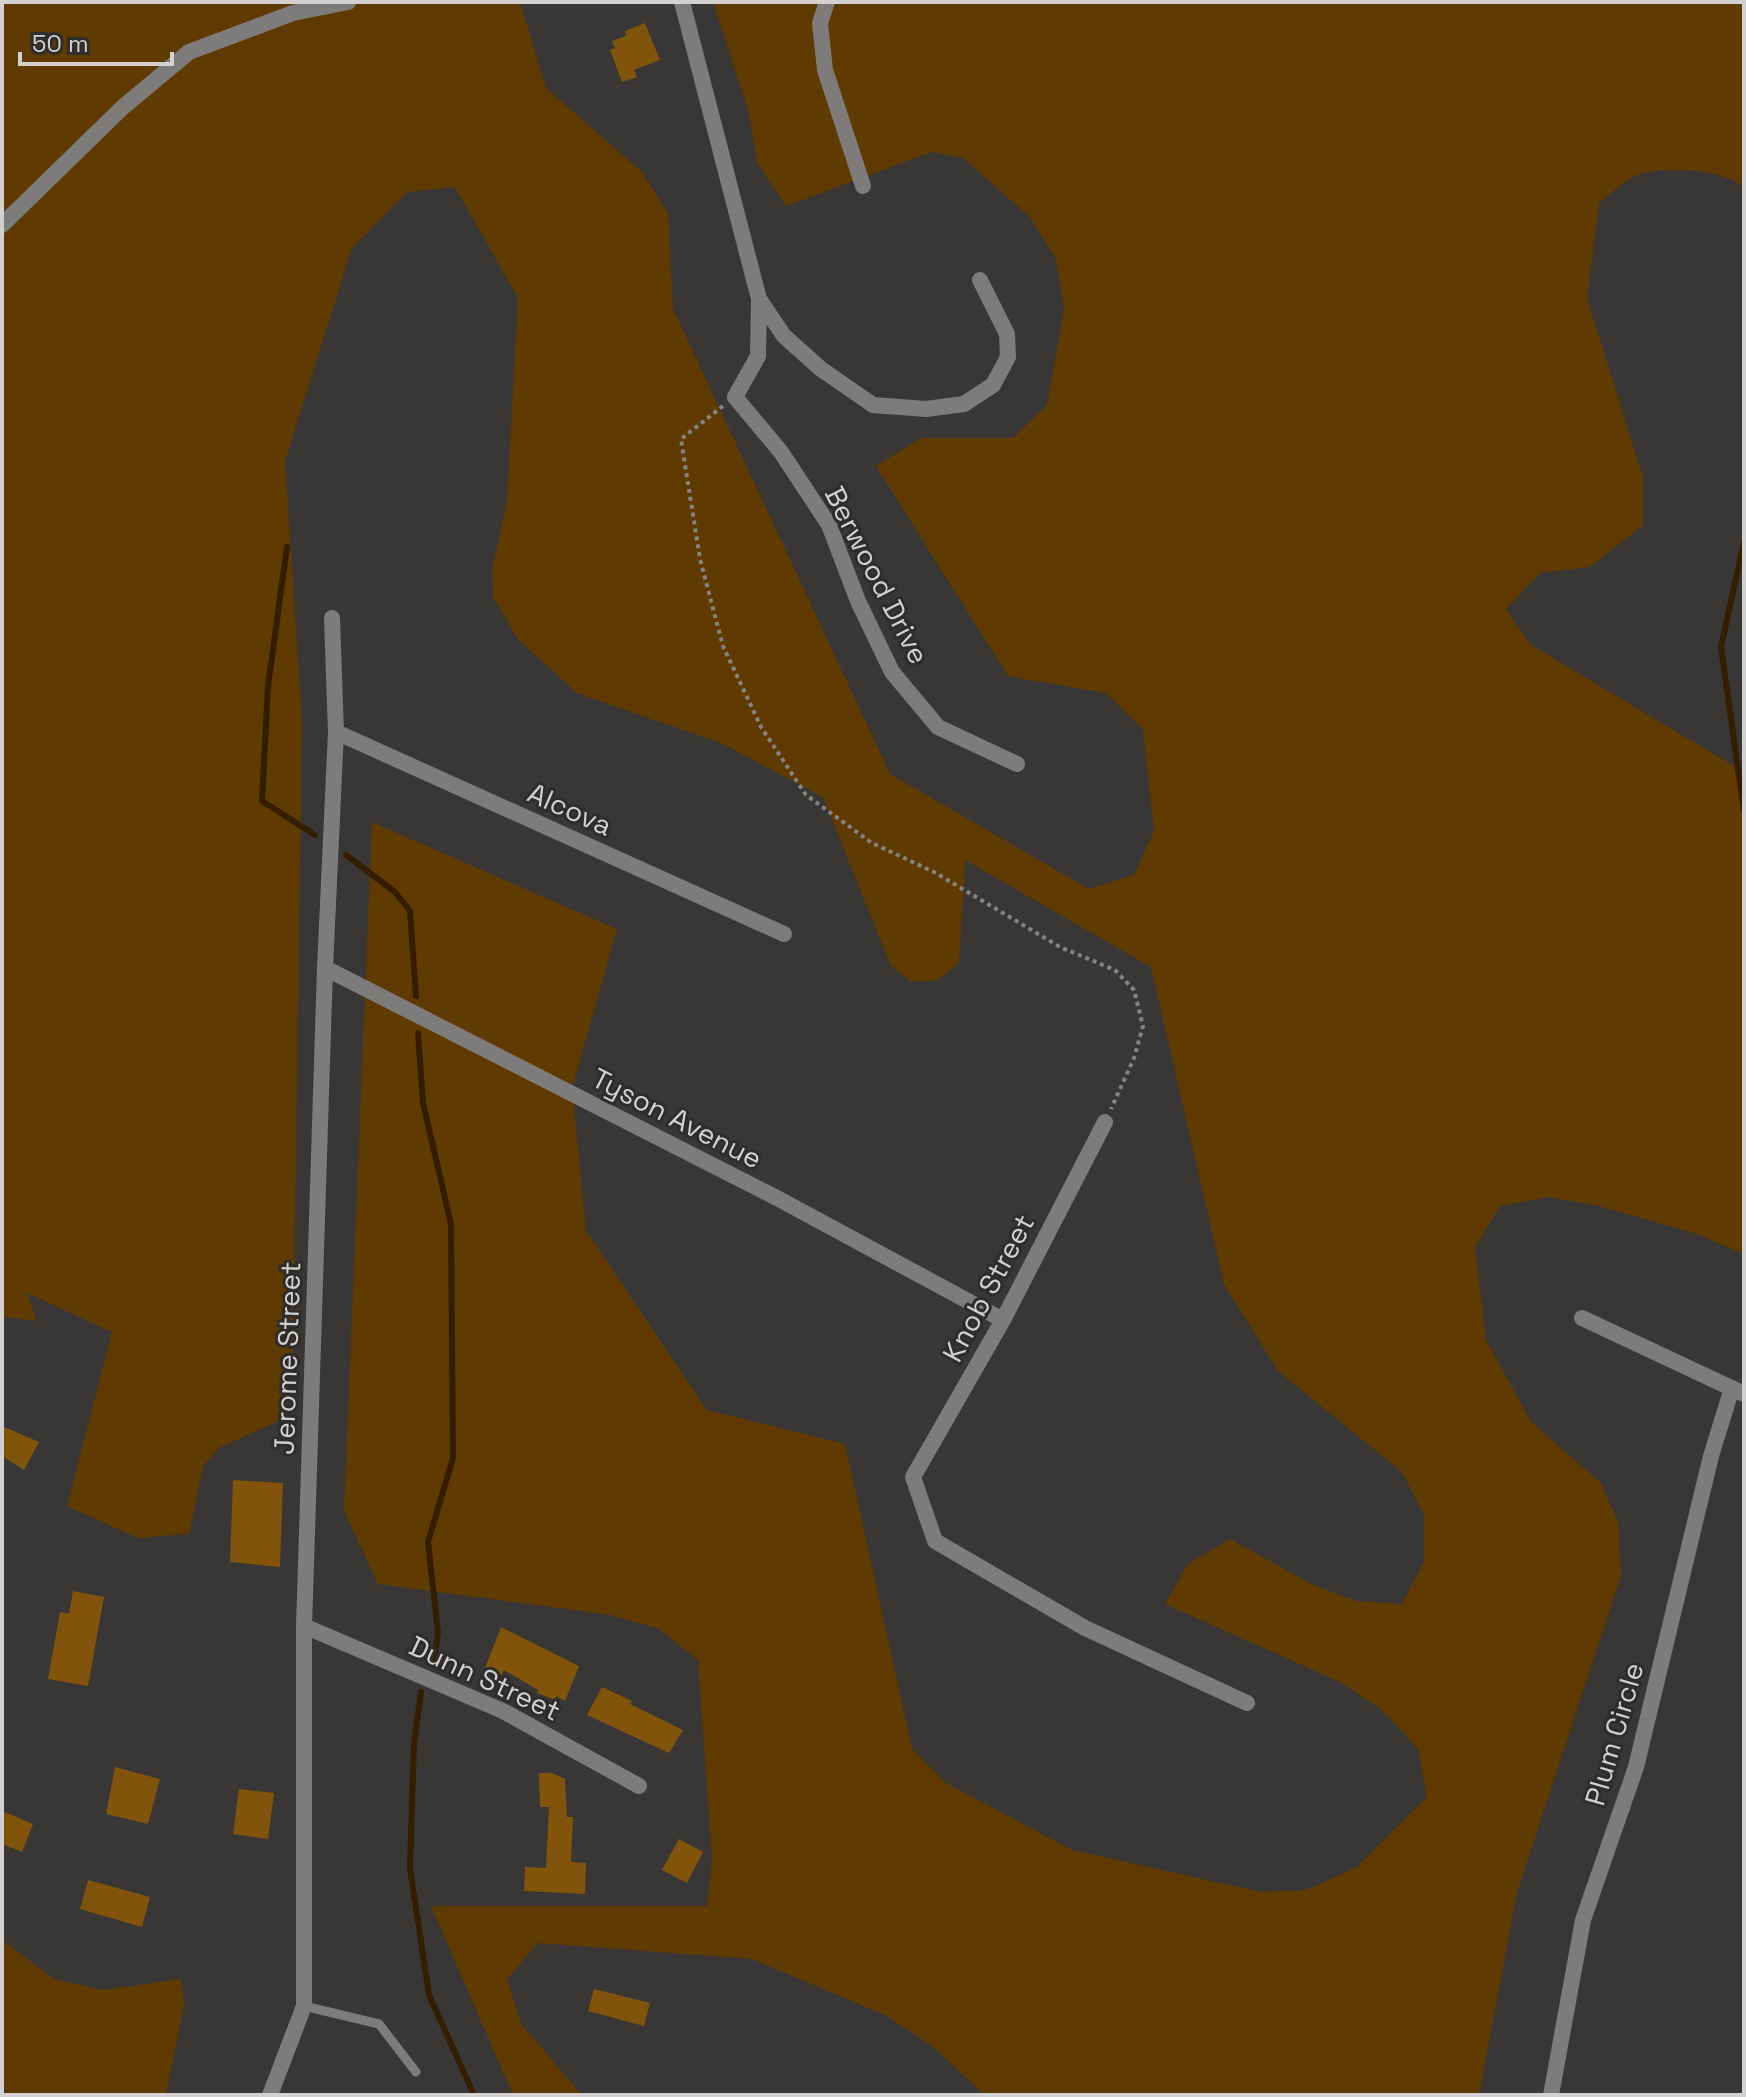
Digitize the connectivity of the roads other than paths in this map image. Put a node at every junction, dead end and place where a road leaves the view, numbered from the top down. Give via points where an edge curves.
1 (348, 2) edge
2 (682, 2) edge
3 (827, 2) edge
4 (863, 186) dead end
5 (2, 225) edge
6 (980, 280) dead end
7 (759, 299) junction
8 (332, 618) dead end
9 (336, 732) junction
10 (1017, 764) dead end
11 (784, 934) dead end
12 (325, 968) junction
13 (1105, 1122) road end
14 (1582, 1318) dead end
15 (1003, 1320) junction
16 (1738, 1391) edge
17 (304, 1626) junction
18 (1247, 1703) dead end
19 (639, 1786) dead end
20 (304, 2006) junction
21 (416, 2072) dead end
22 (270, 2095) edge
23 (1551, 2095) edge

1 - 5 street via 293,13 189,52 123,107
2 - 7 street
3 - 4 street via 820,23 825,70
6 - 7 street via 1007,334 1008,357 993,385 964,404 926,409 873,405 784,336
7 - 10 street, Berwood Drive via 758,356 735,397 781,452 829,525 892,672 938,727
8 - 9 street, Jerome Street
9 - 11 street, Alcova
9 - 12 street, Jerome Street
12 - 15 street, Tyson Avenue via 777,1198
12 - 17 street, Jerome Street
13 - 15 street, Knob Street
14 - 16 street
15 - 18 street, Knob Street via 913,1477 935,1541 1085,1628
16 - 23 street, Plum Circle via 1711,1456 1636,1767 1583,1920
17 - 19 street, Dunn Street via 503,1711
17 - 20 street, Jerome Street
20 - 21 lane via 379,2024
20 - 22 street, Jerome Street

